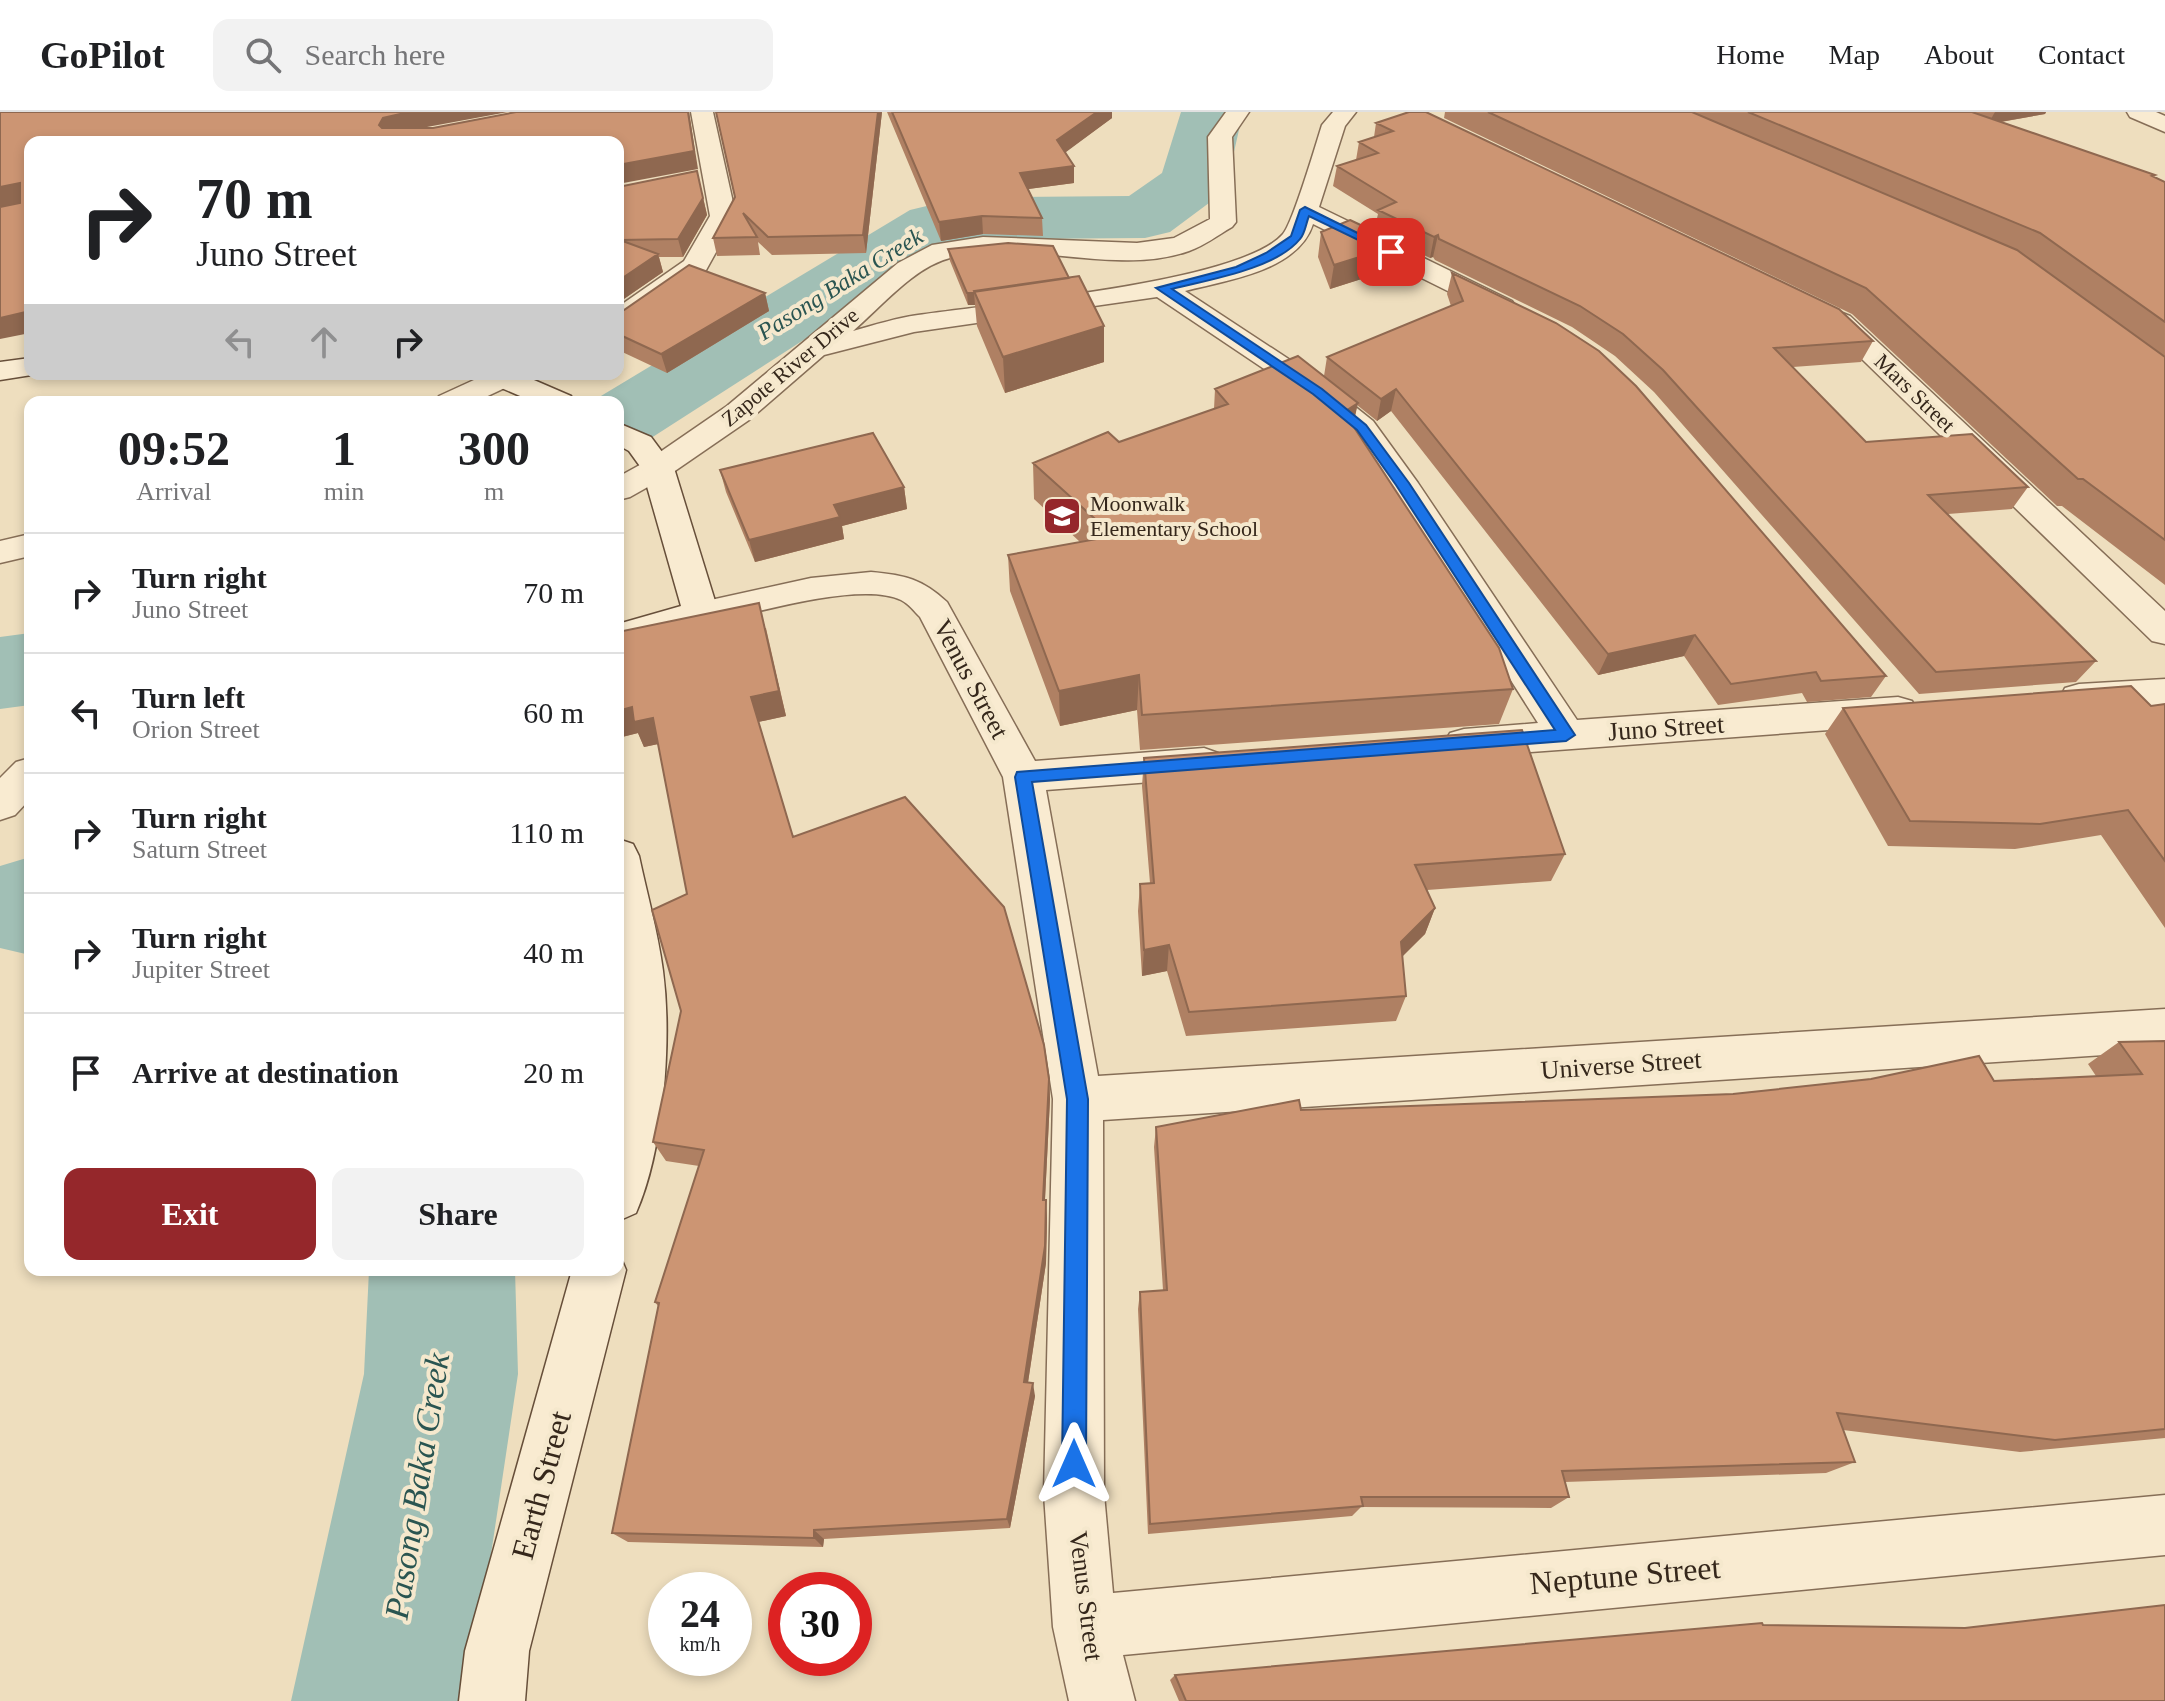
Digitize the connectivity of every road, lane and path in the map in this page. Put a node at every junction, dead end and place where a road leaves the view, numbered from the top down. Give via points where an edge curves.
1 (702, 112) edge
2 (1238, 112) edge
3 (1345, 112) edge
4 (2138, 112) edge
5 (2165, 125) edge
6 (715, 176) junction
7 (687, 181) edge
8 (1305, 210) junction
9 (1162, 288) junction
10 (1798, 302) edge
11 (624, 316) edge
12 (1532, 322) edge
13 (812, 350) junction
14 (24, 368) edge
15 (0, 371) edge
16 (494, 380) edge
17 (514, 380) edge
18 (462, 396) edge
19 (548, 396) edge
20 (639, 448) edge
21 (624, 478) edge
22 (24, 546) edge
23 (0, 552) edge
24 (701, 614) junction
25 (2165, 632) edge
26 (624, 636) edge
27 (2165, 692) edge
28 (2044, 701) edge
29 (1912, 702) edge
30 (1566, 735) junction
31 (1426, 746) edge
32 (1238, 761) edge
33 (1023, 777) junction
34 (24, 779) edge
35 (0, 804) edge
36 (624, 890) edge
37 (2165, 1030) edge
38 (1078, 1099) junction
39 (624, 1171) edge
40 (597, 1276) edge
41 (2165, 1525) edge
42 (1085, 1627) junction
43 (492, 1701) edge
44 (1102, 1701) edge

1 - 6 street
2 - 13 street, Zapote River Drive via 1220,137 1223,222 1181,245 1137,251 983,245 941,251 908,269
3 - 8 street via 1334,125
4 - 5 street
6 - 7 street
6 - 11 street via 723,216 695,266
8 - 9 street via 1296,237 1270,255 1239,269
8 - 12 street
9 - 13 street via 913,324
9 - 30 street via 1317,391 1362,428
10 - 25 street, Mars Street via 1840,322
13 - 20 street, Zapote River Drive via 738,413
14 - 15 street
16 - 18 street
17 - 19 street
20 - 21 street, Zapote River Drive
20 - 24 street
22 - 23 street
24 - 26 street
24 - 33 street, Venus Street via 855,584 888,584 915,592 934,610
27 - 28 street
29 - 30 street, Juno Street
30 - 31 street, Juno Street
32 - 33 street
33 - 38 street, Venus Street
34 - 35 street
36 - 39 street via 641,986 643,1052
37 - 38 street, Universe Street
38 - 42 street, Venus Street via 1074,1494
40 - 43 street, Earth Street via 497,1651
41 - 42 street, Neptune Street
42 - 44 street, Venus Street

